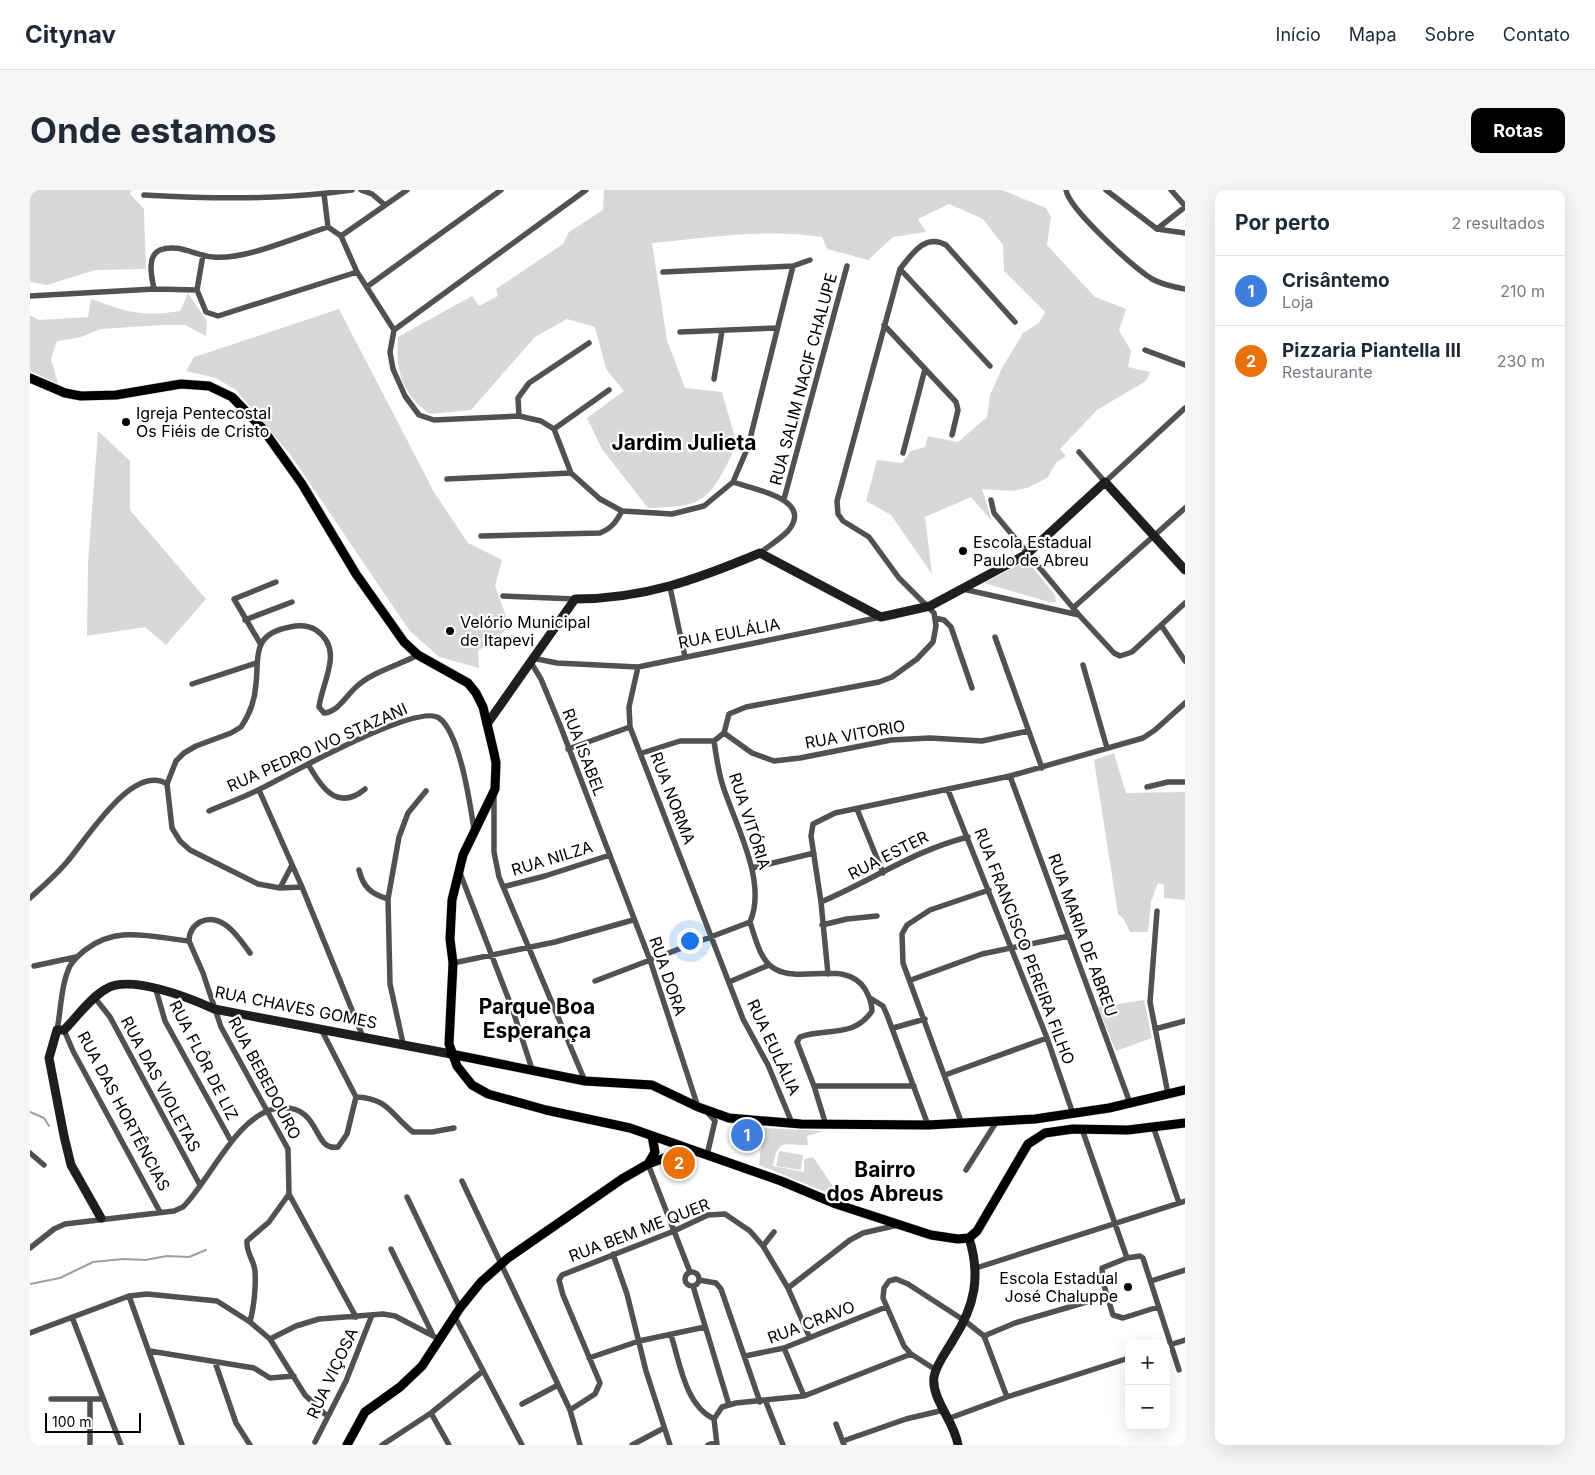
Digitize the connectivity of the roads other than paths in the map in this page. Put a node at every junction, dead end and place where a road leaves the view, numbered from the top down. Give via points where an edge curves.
1 (352, 190) edge
2 (361, 190) edge
3 (407, 190) edge
4 (501, 190) edge
5 (586, 190) edge
6 (1066, 190) edge
7 (1106, 190) edge
8 (1172, 190) edge
9 (324, 194) junction
10 (144, 195) dead end
11 (385, 205) junction
12 (1185, 207) edge
13 (328, 227) junction
14 (1157, 229) junction
15 (1185, 233) edge
16 (341, 236) junction
17 (203, 256) junction
18 (810, 260) dead end
19 (793, 266) junction
20 (847, 266) dead end
21 (900, 269) junction
22 (357, 272) junction
23 (664, 272) dead end
24 (368, 286) junction
25 (154, 289) junction
26 (197, 290) junction
27 (1185, 290) edge
28 (30, 296) edge
29 (1015, 322) dead end
30 (884, 325) junction
31 (776, 328) junction
32 (394, 330) junction
33 (722, 331) junction
34 (680, 332) dead end
35 (589, 343) dead end
36 (1145, 350) dead end
37 (1185, 365) edge
38 (990, 366) dead end
39 (925, 369) junction
40 (30, 378) edge
41 (714, 379) dead end
42 (610, 390) dead end
43 (1185, 408) edge
44 (519, 416) junction
45 (554, 430) junction
46 (952, 435) dead end
47 (1079, 452) dead end
48 (904, 453) dead end
49 (571, 473) junction
50 (447, 480) dead end
51 (732, 482) junction
52 (1105, 482) junction
53 (784, 499) junction
54 (992, 500) dead end
55 (1185, 508) edge
56 (622, 511) junction
57 (1154, 535) junction
58 (481, 536) dead end
59 (760, 553) junction
60 (1027, 554) junction
61 (1185, 570) edge
62 (276, 582) dead end
63 (670, 587) junction
64 (964, 589) junction
65 (503, 596) dead end
66 (576, 599) junction
67 (292, 602) dead end
68 (1185, 603) edge
69 (930, 606) junction
70 (1073, 608) junction
71 (1079, 615) junction
72 (882, 617) junction
73 (935, 618) junction
74 (245, 620) junction
75 (1161, 625) junction
76 (995, 637) dead end
77 (260, 643) junction
78 (418, 655) junction
79 (685, 657) junction
80 (531, 660) junction
81 (1185, 662) edge
82 (256, 663) junction
83 (1083, 665) dead end
84 (638, 666) junction
85 (192, 684) dead end
86 (972, 688) dead end
87 (1185, 703) edge
88 (488, 724) junction
89 (630, 726) junction
90 (1028, 731) junction
91 (724, 733) junction
92 (714, 741) junction
93 (1107, 748) junction
94 (568, 749) junction
95 (642, 753) junction
96 (308, 764) junction
97 (1042, 768) junction
98 (1010, 776) junction
99 (1185, 782) edge
100 (166, 784) junction
101 (1146, 787) dead end
102 (366, 789) dead end
103 (495, 789) junction
104 (258, 790) junction
105 (948, 790) junction
106 (426, 791) dead end
107 (857, 809) junction
108 (209, 811) dead end
109 (474, 829) junction
110 (968, 837) junction
111 (814, 853) junction
112 (610, 855) junction
113 (292, 865) junction
114 (752, 868) junction
115 (359, 870) dead end
116 (459, 871) junction
117 (883, 873) junction
118 (302, 887) junction
119 (503, 887) junction
120 (280, 888) junction
121 (990, 890) junction
122 (30, 898) edge
123 (388, 899) junction
124 (821, 902) junction
125 (1156, 911) dead end
126 (877, 916) dead end
127 (633, 920) junction
128 (750, 922) junction
129 (822, 925) junction
130 (711, 936) junction
131 (1069, 936) junction
132 (189, 942) junction
133 (529, 947) junction
134 (1011, 947) junction
135 (250, 953) dead end
136 (492, 956) junction
137 (76, 957) junction
138 (650, 960) junction
139 (453, 963) junction
140 (769, 965) junction
141 (34, 966) dead end
142 (828, 974) junction
143 (911, 980) junction
144 (595, 981) dead end
145 (728, 982) junction
146 (156, 990) junction
147 (95, 998) junction
148 (870, 998) junction
149 (214, 1009) junction
150 (925, 1019) junction
151 (1185, 1022) edge
152 (893, 1028) junction
153 (1155, 1029) junction
154 (61, 1030) junction
155 (322, 1031) junction
156 (363, 1037) junction
157 (1047, 1038) junction
158 (403, 1044) junction
159 (451, 1054) junction
160 (533, 1072) junction
161 (945, 1074) junction
162 (585, 1081) junction
163 (814, 1086) junction
164 (914, 1086) junction
165 (1185, 1090) edge
166 (1168, 1094) junction
167 (356, 1097) junction
168 (1130, 1103) junction
169 (701, 1108) junction
170 (268, 1110) junction
171 (1073, 1114) junction
172 (729, 1118) junction
173 (1035, 1119) junction
174 (715, 1121) junction
175 (996, 1121) junction
176 (792, 1123) junction
177 (1185, 1123) edge
178 (962, 1124) junction
179 (826, 1125) junction
180 (928, 1125) junction
181 (1152, 1126) junction
182 (454, 1128) dead end
183 (1082, 1129) junction
184 (652, 1136) junction
185 (231, 1141) junction
186 (1028, 1144) junction
187 (689, 1149) junction
188 (30, 1153) edge
189 (707, 1155) junction
190 (44, 1164) dead end
191 (648, 1164) junction
192 (966, 1170) dead end
193 (462, 1182) dead end
194 (200, 1185) junction
195 (289, 1194) junction
196 (407, 1197) dead end
197 (1182, 1202) edge
198 (160, 1212) junction
199 (100, 1218) junction
200 (1115, 1224) junction
201 (900, 1225) junction
202 (674, 1231) junction
203 (774, 1232) dead end
204 (969, 1238) junction
205 (763, 1246) junction
206 (30, 1248) edge
207 (390, 1249) dead end
208 (613, 1254) junction
209 (1127, 1258) junction
210 (502, 1264) junction
211 (976, 1268) junction
212 (1185, 1270) edge
213 (690, 1272) junction
214 (699, 1280) junction
215 (1150, 1281) junction
216 (693, 1286) junction
217 (788, 1288) junction
218 (129, 1296) junction
219 (1106, 1296) junction
220 (886, 1307) junction
221 (1158, 1307) junction
222 (460, 1308) junction
223 (372, 1315) junction
224 (356, 1316) junction
225 (72, 1317) junction
226 (455, 1317) junction
227 (965, 1321) junction
228 (250, 1322) junction
229 (705, 1327) junction
230 (30, 1333) edge
231 (671, 1335) junction
232 (436, 1336) junction
233 (809, 1336) junction
234 (984, 1336) junction
235 (270, 1339) junction
236 (1167, 1340) edge
237 (1185, 1340) edge
238 (639, 1341) junction
239 (1170, 1344) edge
240 (784, 1348) junction
241 (1170, 1350) edge
242 (150, 1351) junction
243 (911, 1354) junction
244 (744, 1356) junction
245 (590, 1358) junction
246 (1125, 1359) edge
247 (215, 1362) junction
248 (936, 1370) junction
249 (1179, 1370) dead end
250 (483, 1371) junction
251 (294, 1376) junction
252 (558, 1385) junction
253 (804, 1396) junction
254 (1007, 1397) junction
255 (51, 1399) dead end
256 (90, 1399) junction
257 (104, 1399) junction
258 (763, 1402) junction
259 (522, 1404) dead end
260 (730, 1405) junction
261 (570, 1410) junction
262 (944, 1410) junction
263 (431, 1413) junction
264 (327, 1416) junction
265 (950, 1418) junction
266 (714, 1419) junction
267 (836, 1424) dead end
268 (664, 1428) junction
269 (315, 1442) dead end
270 (843, 1443) edge
271 (716, 1444) edge
272 (90, 1445) edge
273 (121, 1445) edge
274 (182, 1445) edge
275 (250, 1445) edge
276 (347, 1445) edge
277 (382, 1445) edge
278 (448, 1445) edge
279 (522, 1445) edge
280 (580, 1445) edge
281 (632, 1445) edge
282 (670, 1445) edge
283 (708, 1445) edge
284 (783, 1445) edge
285 (958, 1445) edge

1 - 9 street
2 - 11 street
3 - 11 street
4 - 24 street
5 - 32 street
6 - 27 street via 1069,200 1079,212 1136,268 1154,280
7 - 14 street
8 - 12 street
9 - 10 street via 231,200
9 - 13 street
11 - 16 street
12 - 14 street
13 - 16 street
13 - 17 street via 238,256
14 - 15 street
16 - 22 street
17 - 25 street via 184,250 160,250 152,263
17 - 26 street
18 - 19 street
19 - 23 street
19 - 31 street
20 - 53 street, RUA SALIM NACIF CHALUPE
21 - 29 street via 923,244 938,241
21 - 30 street
21 - 38 street
22 - 24 street
22 - 26 street via 218,316 206,312
24 - 32 street
25 - 26 street
25 - 28 street
30 - 39 street
30 - 69 street via 837,508 843,521 869,537 908,588
31 - 33 street
31 - 51 street via 748,448
32 - 44 street via 390,352 393,370 405,396 419,415 446,421
33 - 34 street
33 - 41 street
35 - 44 street via 528,383 518,398
36 - 37 street
39 - 46 street via 956,402 958,410
39 - 48 street
40 - 78 main road via 81,396 116,395 188,384 209,386 232,397 262,428 302,484 356,574 394,629
42 - 45 street
43 - 52 street
44 - 45 street via 541,421
45 - 49 street
47 - 52 street
49 - 50 street
49 - 56 street via 600,499
51 - 53 street
51 - 56 street via 704,506 689,511 653,515
52 - 57 street
52 - 60 street, RUA EULÁLIA
53 - 59 street via 792,506 795,516 792,524 787,532
54 - 60 street via 994,513
55 - 57 street
56 - 58 street via 609,530 600,533
57 - 61 street
57 - 70 street
59 - 63 street
59 - 72 street
60 - 64 street, RUA EULÁLIA
60 - 70 street
62 - 74 street via 235,597 234,602
63 - 66 street via 624,596
63 - 79 street
64 - 69 street, RUA EULÁLIA
64 - 71 street
65 - 66 street
66 - 80 street
67 - 74 street
68 - 75 street
69 - 72 street, RUA EULÁLIA
69 - 73 street
70 - 71 street
71 - 75 street via 1114,654 1120,656 1132,652
72 - 79 street, RUA EULÁLIA
73 - 86 street via 944,620 951,627
73 - 91 street via 935,634 927,649 906,668 879,682 746,707 730,714
74 - 77 street
75 - 81 street
76 - 90 street
77 - 78 street via 278,630 296,626 311,628 325,639 331,656 319,707 324,713 333,710 368,679
77 - 82 street
78 - 88 main road via 468,683 483,707
79 - 84 street, RUA EULÁLIA
80 - 84 street, RUA EULÁLIA
80 - 88 street
80 - 94 street, RUA ISABEL
82 - 85 street
82 - 100 street via 255,697 241,727 184,753 173,766
83 - 93 street
84 - 89 street, RUA NORMA via 629,706
87 - 93 street via 1143,738
88 - 103 main road via 496,763
89 - 94 street
89 - 95 street, RUA NORMA
90 - 91 street, RUA VITORIO via 982,741 891,740 774,761 752,753
90 - 97 street
91 - 92 street
92 - 95 street via 680,741
92 - 114 street, RUA VITÓRIA via 722,782
93 - 97 street
94 - 112 street, RUA ISABEL
95 - 130 street, RUA NORMA
96 - 102 street via 332,796 347,798
96 - 104 street, RUA PEDRO IVO STAZANI
96 - 109 street, RUA PEDRO IVO STAZANI via 404,720 431,714 446,725 454,744 466,781
97 - 98 street
98 - 105 street
98 - 131 street, RUA MARIA DE ABREU
99 - 101 street
100 - 120 street via 172,828 180,841 258,884
100 - 122 street via 157,780 142,781 107,812 66,863
103 - 109 main road
103 - 119 street via 494,852
104 - 108 street, RUA PEDRO IVO STAZANI
104 - 113 street
105 - 107 street
105 - 110 street, RUA FRANCISCO PEREIRA FILHO
106 - 123 street via 408,813 398,837
107 - 111 street via 826,816 813,824
107 - 117 street
109 - 116 main road
110 - 117 street, RUA ESTER via 928,848
110 - 121 street, RUA FRANCISCO PEREIRA FILHO
111 - 114 street
111 - 124 street
112 - 119 street, RUA NILZA
112 - 127 street, RUA DORA
113 - 118 street
113 - 120 street
114 - 128 street, RUA VITÓRIA via 756,904
115 - 123 street via 364,886 370,892
116 - 136 street
116 - 139 main road via 450,916
117 - 124 street, RUA ESTER
118 - 120 street
118 - 156 street
119 - 133 street
121 - 134 street, RUA FRANCISCO PEREIRA FILHO
121 - 143 street via 930,910 907,925 902,934 901,954
123 - 158 street via 390,984
124 - 129 street
125 - 153 street via 1150,1002
126 - 129 street
127 - 133 street
127 - 138 street, RUA DORA
128 - 130 street
128 - 140 street
129 - 142 street
130 - 138 street
130 - 145 street, RUA NORMA
131 - 134 street
131 - 168 street, RUA MARIA DE ABREU
132 - 135 street via 195,926 205,920 217,920 235,934
132 - 137 street via 113,935 103,938
132 - 149 street, RUA BEBEDOURO
133 - 136 street
133 - 162 street
134 - 143 street
134 - 157 street, RUA FRANCISCO PEREIRA FILHO
136 - 139 street
136 - 160 street
137 - 141 street
137 - 154 street via 66,977
138 - 144 street
138 - 169 street, RUA DORA
139 - 159 main road
140 - 142 street via 776,970 799,974
140 - 145 street
142 - 148 street via 854,978
143 - 150 street
145 - 176 street, RUA EULÁLIA
146 - 147 street, RUA CHAVES GOMES via 119,984 107,988
146 - 149 street, RUA CHAVES GOMES
146 - 185 street, RUA FLÔR DE LIZ via 165,1021
147 - 154 street, RUA CHAVES GOMES
147 - 194 street, RUA DAS VIOLETAS via 110,1017
148 - 152 street via 883,1006
148 - 163 street via 872,1011 854,1027 800,1037 797,1042
149 - 155 street, RUA CHAVES GOMES
149 - 170 street, RUA BEBEDOURO
150 - 152 street
150 - 161 street
151 - 153 street
152 - 164 street
153 - 166 street
154 - 198 street, RUA DAS HORTÊNCIAS
154 - 199 street via 49,1058 64,1136 71,1165
155 - 156 street, RUA CHAVES GOMES
155 - 167 street
156 - 158 street, RUA CHAVES GOMES
157 - 161 street
157 - 171 street, RUA FRANCISCO PEREIRA FILHO
158 - 159 street, RUA CHAVES GOMES
159 - 160 main road
159 - 184 main road via 463,1077 488,1094
160 - 162 main road
161 - 178 street
162 - 169 main road via 652,1085
163 - 164 street
163 - 179 street
164 - 180 street
165 - 166 main road
166 - 168 main road
167 - 170 street via 343,1143 332,1148 324,1144 308,1117 299,1110
167 - 182 street via 380,1101 413,1132
168 - 171 main road
169 - 172 main road
169 - 174 street
170 - 185 street
170 - 195 street, RUA BEBEDOURO via 288,1149
171 - 173 main road
172 - 174 street
172 - 176 main road
173 - 175 main road
173 - 186 main road via 1038,1129
174 - 189 street
175 - 178 main road
175 - 192 street
176 - 179 main road
177 - 181 main road
178 - 180 main road
179 - 180 main road
181 - 183 main road
181 - 197 street
183 - 186 main road via 1054,1130
183 - 200 street
184 - 187 main road
184 - 191 main road via 655,1152
185 - 194 street
186 - 204 main road via 986,1220
187 - 189 main road
187 - 191 main road
188 - 190 street
189 - 201 main road
191 - 202 street
191 - 210 main road
193 - 210 street
194 - 198 street via 183,1207
195 - 224 street
195 - 228 street via 269,1222 248,1241 255,1270
196 - 222 street
197 - 200 street
198 - 199 street
199 - 206 street via 59,1226
200 - 209 street
200 - 211 street
201 - 204 main road via 945,1239
201 - 217 street via 856,1236
202 - 205 street, RUA BEM ME QUER via 708,1215 725,1214 750,1231
202 - 208 street, RUA BEM ME QUER
202 - 213 street
203 - 205 street
204 - 211 street
205 - 217 street, RUA BEM ME QUER
207 - 232 street
208 - 238 street via 628,1294
208 - 245 street, RUA BEM ME QUER via 562,1275 559,1280
209 - 215 street via 1143,1258
209 - 219 street via 1102,1268
210 - 222 main road via 481,1282
210 - 252 street
211 - 227 street via 972,1300
212 - 215 street
213 - 214 street via 697,1274
213 - 216 street via 686,1275 686,1282
214 - 216 street
214 - 244 street via 716,1283 721,1289
215 - 221 street
216 - 229 street
217 - 233 street, RUA BEM ME QUER
218 - 225 street
218 - 228 street via 147,1294 217,1300
218 - 242 street
219 - 221 street via 1117,1318
219 - 234 street
220 - 227 street via 883,1298 886,1284 896,1279
220 - 233 street, RUA CRAVO
220 - 243 street
221 - 236 street
222 - 226 main road
223 - 224 street
223 - 232 street via 395,1316
223 - 264 street, RUA VIÇOSA via 346,1381
224 - 235 street via 319,1319
225 - 230 street
225 - 257 street
226 - 232 main road
226 - 250 street
227 - 234 street
227 - 248 street
228 - 235 street
229 - 231 street
229 - 260 street
231 - 238 street
231 - 266 street via 693,1400 701,1411
232 - 276 main road via 422,1366 412,1378 365,1412
233 - 240 street, RUA CRAVO
234 - 254 street
235 - 251 street
237 - 239 street
238 - 245 street
238 - 268 street
240 - 244 street, RUA CRAVO
240 - 253 street
241 - 249 street
242 - 247 street
242 - 274 street
243 - 248 street
243 - 253 street
244 - 258 street
245 - 261 street via 600,1383 599,1389
246 - 254 street
247 - 251 street via 254,1368 270,1378
247 - 275 street via 236,1423
248 - 262 street via 935,1387
250 - 263 street
250 - 279 street
251 - 264 street via 305,1395
252 - 259 street
252 - 261 street
253 - 258 street
254 - 265 street
255 - 256 street
256 - 257 street
256 - 272 street
257 - 273 street
258 - 260 street
258 - 284 street
260 - 266 street via 722,1407
261 - 280 street
262 - 265 street
262 - 270 street via 906,1419
263 - 277 street
263 - 278 street
264 - 269 street, RUA VIÇOSA
265 - 285 street
266 - 271 street
267 - 270 street
268 - 281 street
268 - 282 street
271 - 283 street

